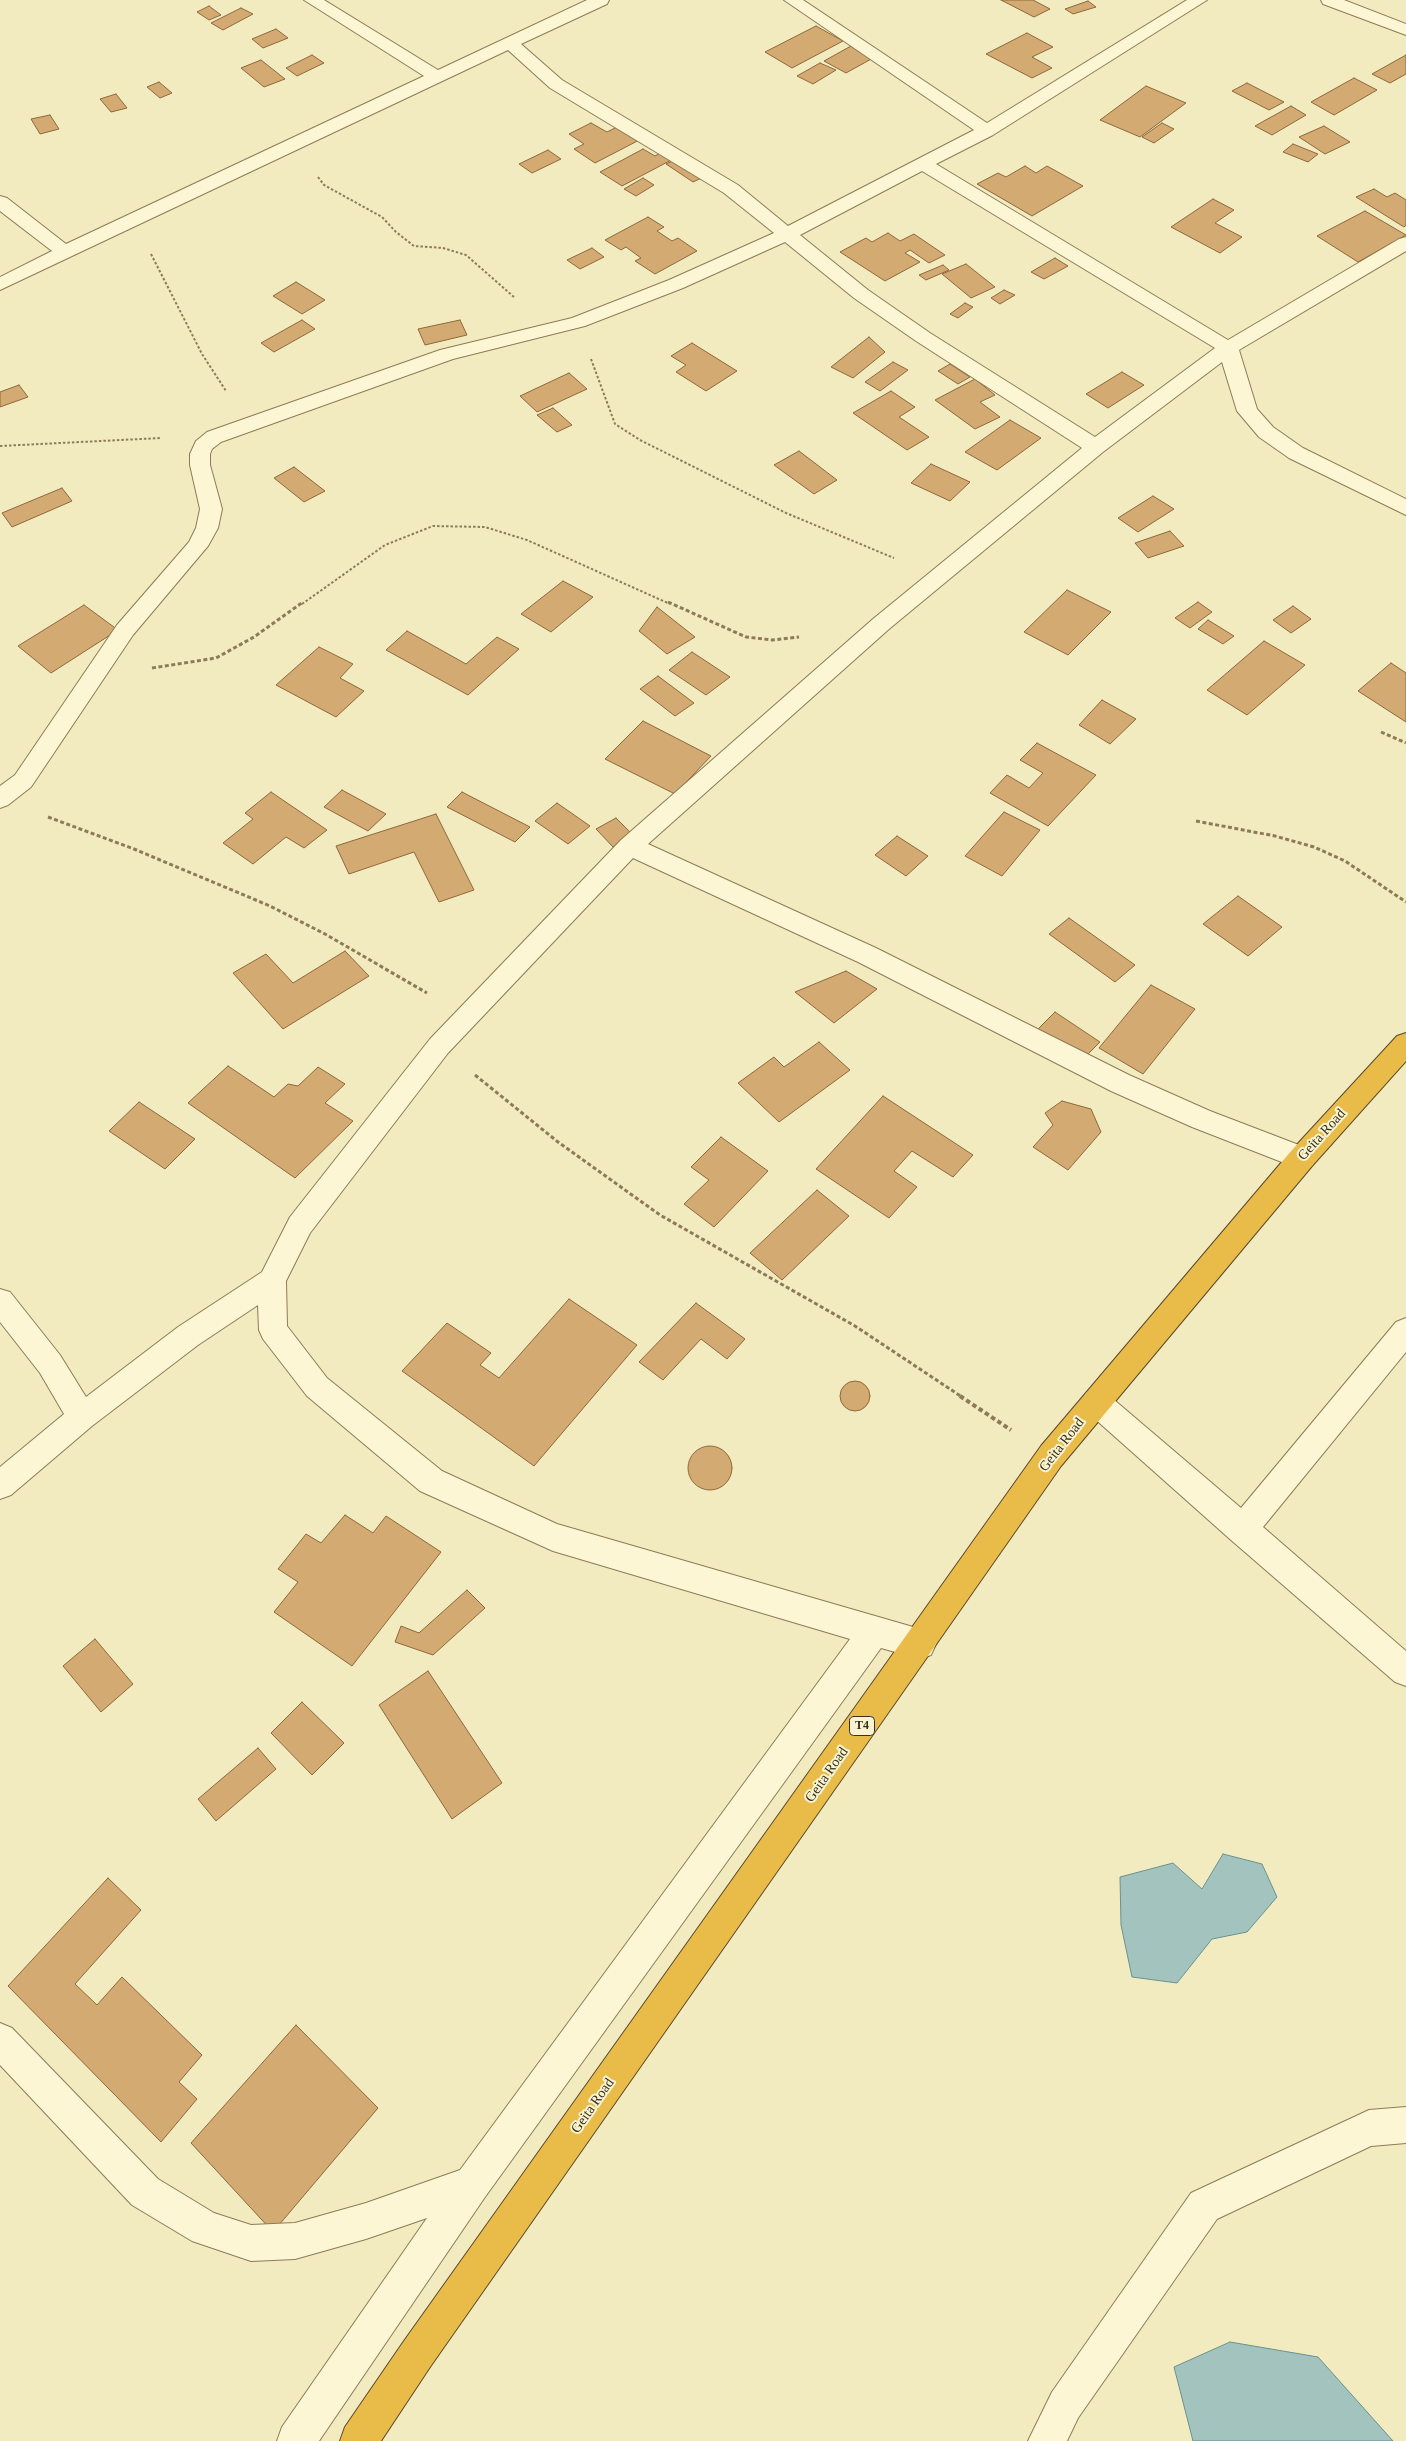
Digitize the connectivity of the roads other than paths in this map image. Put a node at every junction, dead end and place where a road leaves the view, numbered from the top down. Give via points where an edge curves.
1 (312, 0) edge
2 (601, 0) edge
3 (792, 0) edge
4 (1199, 0) edge
5 (1329, 0) edge
6 (1406, 30) edge
7 (509, 42) junction
8 (436, 76) junction
9 (986, 131) junction
10 (923, 164) junction
11 (0, 202) edge
12 (785, 235) junction
13 (1406, 243) edge
14 (66, 253) junction
15 (0, 284) edge
16 (1228, 348) junction
17 (1096, 447) junction
18 (1406, 508) edge
19 (0, 799) edge
20 (630, 846) junction
21 (1406, 1043) edge
22 (1302, 1158) junction
23 (272, 1281) junction
24 (0, 1301) edge
25 (1406, 1331) edge
26 (1096, 1402) junction
27 (82, 1416) junction
28 (0, 1485) edge
29 (1242, 1530) junction
30 (874, 1632) junction
31 (920, 1644) junction
32 (1406, 1671) edge
33 (0, 2040) edge
34 (1406, 2125) edge
35 (472, 2184) junction
36 (296, 2441) edge
37 (359, 2441) edge
38 (1047, 2441) edge

1 - 8 street
2 - 7 street
3 - 9 street
4 - 9 street
5 - 6 street
7 - 8 street
7 - 12 street via 556,84 731,189
8 - 14 street via 133,218
9 - 10 street
10 - 12 street
10 - 16 street
11 - 14 street
12 - 17 street via 923,337
12 - 19 street via 676,284 578,322 447,354 214,437 203,446 200,454 211,509 208,528 197,546 125,630 24,781
13 - 16 street
14 - 15 street
16 - 17 street
16 - 18 street via 1246,411 1266,432 1296,453
17 - 20 street via 881,624
20 - 22 street via 867,955 1120,1083
20 - 23 street via 440,1046 300,1225
21 - 22 highway, Geita Road / T4
22 - 26 highway, Geita Road / T4
23 - 27 street via 188,1336
23 - 30 street via 273,1330 317,1387 431,1481 553,1537
24 - 27 street via 50,1364
25 - 29 street
26 - 29 street
26 - 31 highway, Geita Road / T4 via 1051,1456
27 - 28 street
29 - 32 street
30 - 31 street
30 - 35 street
31 - 37 highway, Geita Road / T4
33 - 35 street via 145,2192 205,2228 250,2243 294,2241 366,2221
34 - 38 street via 1369,2128 1204,2206 1065,2405
35 - 36 street

